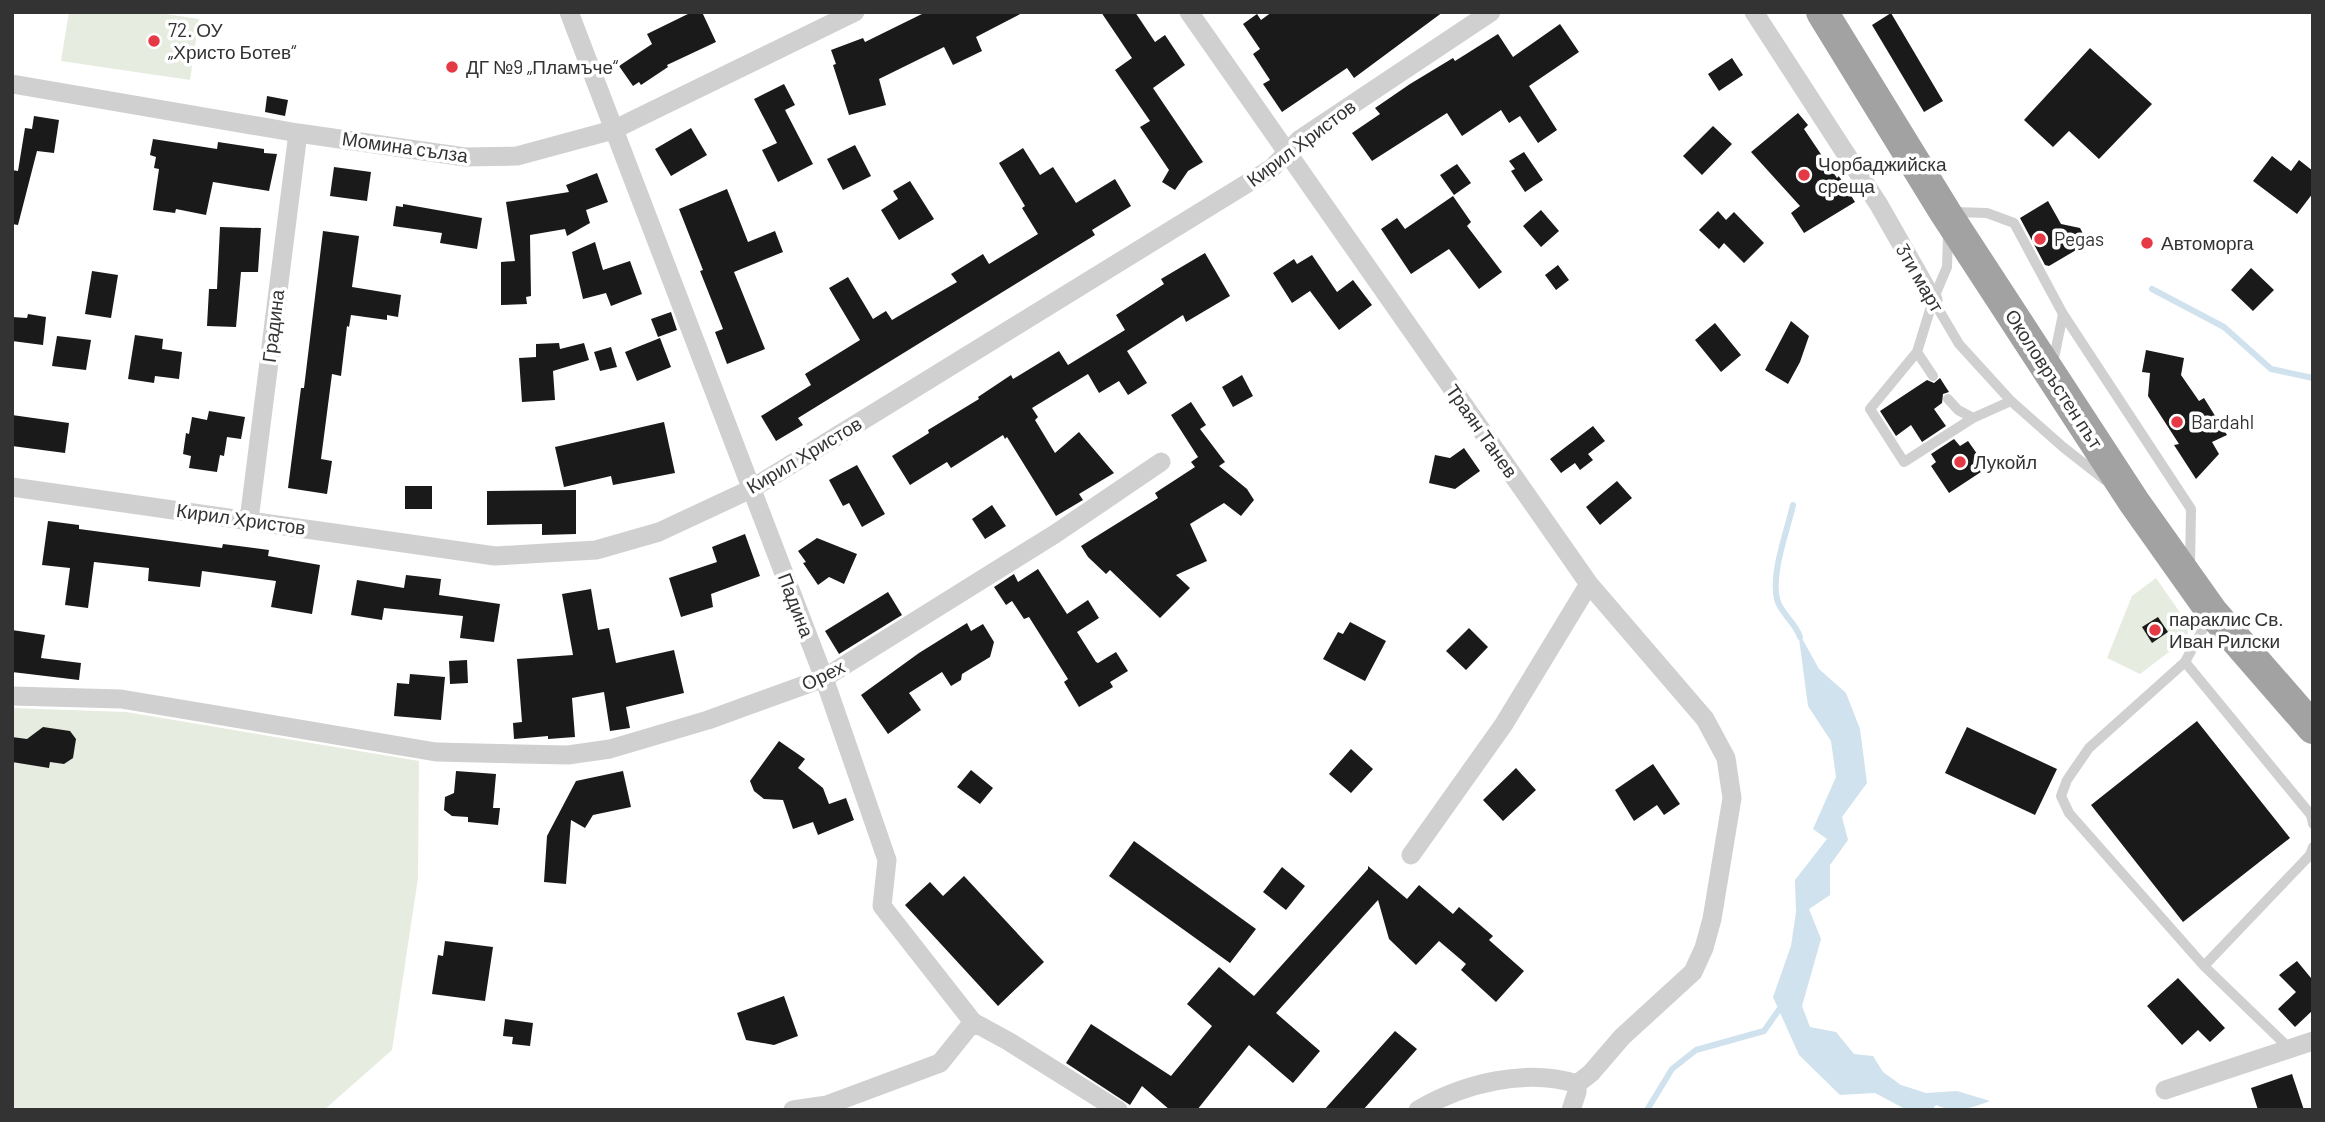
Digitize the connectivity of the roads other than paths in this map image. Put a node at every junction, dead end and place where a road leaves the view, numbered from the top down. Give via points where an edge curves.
1 (569, 12) edge
2 (855, 12) edge
3 (1189, 12) edge
4 (1491, 12) edge
5 (1754, 12) edge
6 (1822, 12) edge
7 (12, 84) edge
8 (613, 130) junction
9 (298, 132) junction
10 (1287, 153) junction
11 (1945, 212) junction
12 (1933, 300) junction
13 (2063, 314) junction
14 (1917, 352) junction
15 (2050, 374) junction
16 (1933, 376) dead end
17 (1948, 399) dead end
18 (2011, 401) junction
19 (1973, 418) junction
20 (1161, 462) dead end
21 (12, 487) edge
22 (751, 489) junction
23 (2134, 502) junction
24 (249, 520) junction
25 (2190, 581) junction
26 (1589, 584) junction
27 (2212, 612) junction
28 (2185, 662) junction
29 (824, 678) junction
30 (12, 696) edge
31 (2313, 728) edge
32 (2313, 824) edge
33 (2313, 847) edge
34 (1411, 855) dead end
35 (2204, 966) junction
36 (973, 1021) junction
37 (2313, 1041) edge
38 (2290, 1049) junction
39 (1577, 1084) junction
40 (2165, 1090) dead end
41 (793, 1110) edge
42 (1118, 1110) edge
43 (1418, 1110) edge
44 (1570, 1110) edge

1 - 8 street, Падина
2 - 8 street, Момина сълза
3 - 10 street, Траян Танев
4 - 10 street, Кирил Христов via 1299,140
5 - 12 street, 3ти март via 1879,205
6 - 11 highway, Околовръстен път
7 - 9 street, Момина сълза
8 - 9 street, Момина сълза via 517,156 465,157
8 - 22 street, Падина
9 - 24 street, Градина
10 - 22 street, Кирил Христов via 1272,168
10 - 26 street, Траян Танев
11 - 12 lane via 1947,267
11 - 13 lane via 1987,213 2014,223
11 - 15 highway, Околовръстен път
12 - 14 lane
12 - 18 lane, 3ти март via 1959,344
13 - 15 lane
13 - 25 lane via 2191,509
14 - 16 lane
14 - 19 lane via 1870,409 1904,462
15 - 23 highway, Околовръстен път
17 - 19 lane
18 - 19 lane
18 - 23 lane, 3ти март
20 - 29 street, Орех
21 - 24 street, Кирил Христов
22 - 24 street, Кирил Христов via 659,532 596,550 495,556
22 - 29 street, Падина
23 - 25 highway, Околовръстен път
25 - 27 highway, Околовръстен път
26 - 34 street via 1504,724
26 - 39 street, Траян Танев via 1705,719 1726,758 1732,798 1712,919 1693,972
27 - 28 lane
27 - 31 highway, Околовръстен път
28 - 32 lane via 2311,815
28 - 35 lane via 2089,748 2061,796 2069,813
29 - 30 street, Орех via 708,720 610,749 569,755 436,752 121,699
29 - 36 street, Падина via 887,860 882,906
33 - 35 lane via 2310,856
35 - 38 lane
36 - 41 street via 940,1063 827,1105
36 - 42 street, Падина
37 - 38 street
38 - 40 street
39 - 43 street via 1538,1076 1473,1086
39 - 44 street

